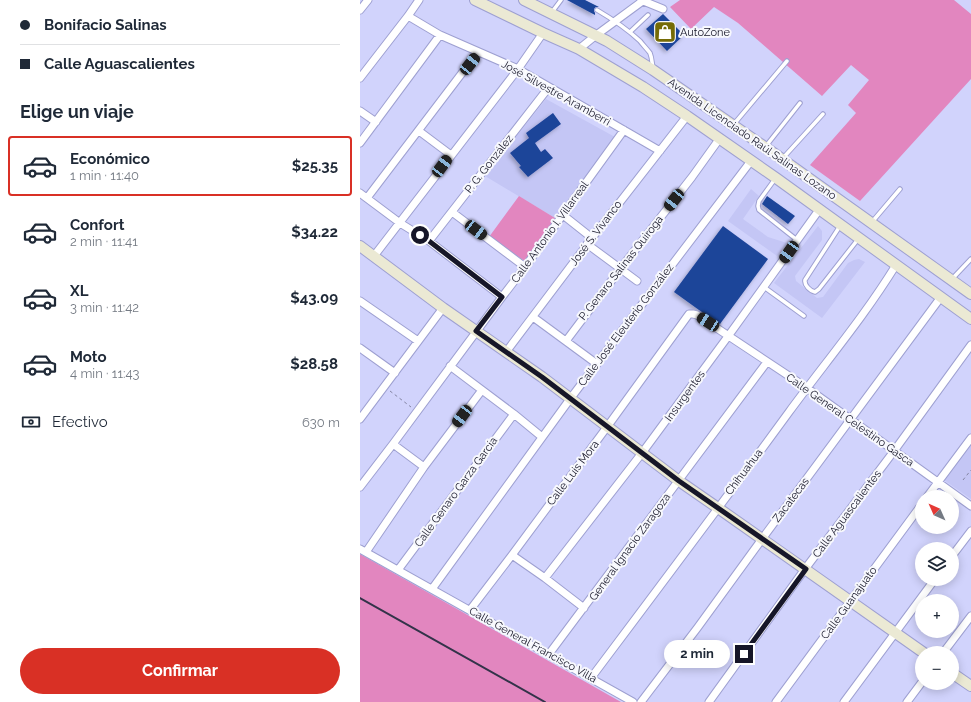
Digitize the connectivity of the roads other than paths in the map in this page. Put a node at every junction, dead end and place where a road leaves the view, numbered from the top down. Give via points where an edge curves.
1 (368, 0) edge
2 (419, 0) edge
3 (475, 0) edge
4 (524, 0) edge
5 (561, 0) edge
6 (643, 0) edge
7 (539, 3) edge
8 (663, 9) dead end
9 (360, 10) edge
10 (597, 10) dead end
11 (551, 14) junction
12 (648, 15) dead end
13 (408, 16) junction
14 (616, 21) junction
15 (630, 32) junction
16 (543, 33) junction
17 (440, 34) junction
18 (595, 36) junction
19 (579, 49) junction
20 (478, 52) junction
21 (787, 61) dead end
22 (518, 70) junction
23 (653, 70) junction
24 (360, 78) edge
25 (549, 87) junction
26 (800, 103) dead end
27 (360, 111) edge
28 (823, 114) dead end
29 (687, 116) junction
30 (376, 122) junction
31 (734, 125) junction
32 (624, 130) junction
33 (419, 131) junction
34 (720, 138) junction
35 (360, 143) edge
36 (765, 147) junction
37 (660, 151) junction
38 (451, 155) junction
39 (782, 158) junction
40 (751, 161) junction
41 (776, 178) junction
42 (900, 189) dead end
43 (360, 193) edge
44 (368, 198) junction
45 (819, 210) junction
46 (452, 212) junction
47 (563, 215) junction
48 (400, 222) junction
49 (871, 223) junction
50 (841, 225) junction
51 (859, 238) junction
52 (797, 240) junction
53 (429, 241) junction
54 (590, 241) junction
55 (360, 246) edge
56 (374, 256) junction
57 (971, 259) edge
58 (896, 265) junction
59 (525, 267) junction
60 (620, 268) junction
61 (952, 280) junction
62 (637, 281) dead end
63 (764, 287) junction
64 (971, 294) edge
65 (502, 297) junction
66 (941, 297) junction
67 (360, 301) edge
68 (443, 308) junction
69 (689, 314) joint
70 (804, 316) dead end
71 (533, 317) junction
72 (971, 318) edge
73 (476, 331) junction
74 (729, 335) junction
75 (418, 341) junction
76 (566, 341) junction
77 (971, 345) edge
78 (360, 348) edge
79 (506, 352) junction
80 (767, 362) junction
81 (596, 364) junction
82 (450, 366) junction
83 (395, 372) junction
84 (807, 388) junction
85 (482, 390) junction
86 (570, 399) junction
87 (514, 414) junction
88 (360, 419) edge
89 (851, 420) junction
90 (607, 427) junction
91 (542, 437) junction
92 (971, 438) edge
93 (393, 444) junction
94 (894, 451) junction
95 (642, 453) junction
96 (424, 467) junction
97 (679, 481) junction
98 (938, 482) junction
99 (360, 487) edge
100 (932, 490) edge
101 (971, 506) edge
102 (718, 508) junction
103 (915, 513) edge
104 (971, 531) edge
105 (762, 539) junction
106 (959, 547) edge
107 (363, 550) edge
108 (512, 555) junction
109 (806, 569) junction
110 (398, 570) junction
111 (546, 578) junction
112 (930, 586) edge
113 (432, 589) junction
114 (850, 601) junction
115 (584, 608) junction
116 (470, 610) junction
117 (971, 616) edge
118 (895, 632) junction
119 (915, 646) edge
120 (948, 646) edge
121 (549, 654) junction
122 (591, 678) junction
123 (959, 678) edge
124 (971, 686) edge
125 (916, 690) edge
126 (633, 702) edge
127 (641, 702) edge
128 (709, 702) edge
129 (776, 702) edge
130 (844, 702) edge
131 (907, 702) edge

1 - 9 street
2 - 13 street
3 - 16 main road, Avenida Licenciado Raúl Salinas Lozano
4 - 7 main road, Avenida Licenciado Raúl Salinas Lozano
5 - 11 lane
6 - 8 street
6 - 14 street
7 - 11 main road, Avenida Licenciado Raúl Salinas Lozano
10 - 14 lane
11 - 18 main road, Avenida Licenciado Raúl Salinas Lozano
12 - 15 lane
13 - 17 street, José Silvestre Aramberri
13 - 24 street
14 - 15 lane
14 - 18 street
15 - 23 lane via 650,53
16 - 19 main road, Avenida Licenciado Raúl Salinas Lozano
16 - 22 street
17 - 20 street, José Silvestre Aramberri
17 - 30 street
18 - 19 street
18 - 23 main road, Avenida Licenciado Raúl Salinas Lozano
19 - 29 main road, Avenida Licenciado Raúl Salinas Lozano
20 - 22 street, José Silvestre Aramberri
20 - 33 street
21 - 31 lane
22 - 25 street, José Silvestre Aramberri
22 - 38 street
23 - 31 main road, Avenida Licenciado Raúl Salinas Lozano
25 - 32 street, José Silvestre Aramberri
25 - 46 street, P. G. González
26 - 36 lane
27 - 30 street
28 - 39 lane
29 - 34 main road, Avenida Licenciado Raúl Salinas Lozano
29 - 37 street, José S. Vivanco
30 - 35 street
31 - 36 main road, Avenida Licenciado Raúl Salinas Lozano
32 - 37 street, José Silvestre Aramberri
32 - 47 street, Calle Antonio I. Villarreal
33 - 38 street
33 - 44 street
34 - 40 main road, Avenida Licenciado Raúl Salinas Lozano
34 - 60 street, P. Genaro Salinas Quiroga
36 - 39 main road, Avenida Licenciado Raúl Salinas Lozano
37 - 54 street, José S. Vivanco
38 - 48 street
39 - 49 main road, Avenida Licenciado Raúl Salinas Lozano
40 - 41 main road, Avenida Licenciado Raúl Salinas Lozano
40 - 81 street, Calle José Eleuterio González
41 - 45 main road, Avenida Licenciado Raúl Salinas Lozano
41 - 52 lane via 759,201 759,210
42 - 49 lane
43 - 44 street
44 - 48 street
45 - 50 main road, Avenida Licenciado Raúl Salinas Lozano
45 - 52 street, Insurgentes
46 - 53 street, P. G. González
46 - 59 street
47 - 54 street
47 - 59 street, Calle Antonio I. Villarreal
48 - 53 street
48 - 56 street
49 - 61 main road, Avenida Licenciado Raúl Salinas Lozano
50 - 51 main road, Avenida Licenciado Raúl Salinas Lozano
50 - 51 lane via 804,280 812,292 819,289
51 - 58 main road, Avenida Licenciado Raúl Salinas Lozano
52 - 63 street, Insurgentes
53 - 65 street
54 - 60 street
54 - 71 street, José S. Vivanco
55 - 56 main road
56 - 68 main road
57 - 61 lane
58 - 66 main road, Avenida Licenciado Raúl Salinas Lozano
58 - 84 street, Chihuahua via 858,322
59 - 65 street, Calle Antonio I. Villarreal
60 - 62 street
60 - 76 street, P. Genaro Salinas Quiroga
61 - 64 main road, Avenida Licenciado Raúl Salinas Lozano
63 - 70 lane
63 - 74 street, Insurgentes
65 - 73 street, Calle Antonio I. Villarreal
66 - 72 main road, Avenida Licenciado Raúl Salinas Lozano
66 - 89 street, Zacatecas
67 - 75 street
68 - 73 main road
68 - 75 street
69 - 74 street, Calle General Celestino Gasca via 697,315
69 - 90 street, Calle Luis Mora
71 - 76 street
71 - 79 street, José S. Vivanco
73 - 79 main road
73 - 82 street, Calle Antonio I. Villarreal
74 - 80 street, Calle General Celestino Gasca
74 - 95 street, Insurgentes
75 - 83 street
76 - 81 street
77 - 94 street, Calle Aguascalientes
78 - 83 street
79 - 86 main road
80 - 84 street, Calle General Celestino Gasca
80 - 97 street, General Ignacio Zaragoza
81 - 86 street, Calle José Eleuterio González
82 - 85 street
82 - 93 street, Calle Antonio I. Villarreal
83 - 88 street
84 - 89 street, Calle General Celestino Gasca
84 - 102 street, Chihuahua
85 - 87 street
85 - 96 street
86 - 90 main road
86 - 91 street, Calle José Eleuterio González
87 - 91 street
87 - 110 street, Calle Genaro Garza García
89 - 94 street, Calle General Celestino Gasca
89 - 105 street, Zacatecas
90 - 95 main road
90 - 108 street, Calle Luis Mora
91 - 113 street, Calle José Eleuterio González
92 - 98 street
93 - 96 street
93 - 99 street, Calle Antonio I. Villarreal
94 - 98 street, Calle General Celestino Gasca
94 - 109 street, Calle Aguascalientes
95 - 97 main road
95 - 111 street, Insurgentes
96 - 107 street
97 - 102 main road
97 - 115 street, General Ignacio Zaragoza
98 - 100 street
98 - 101 street, Calle General Celestino Gasca
102 - 105 main road
102 - 122 street, Chihuahua
103 - 114 street, Calle Guanajuato
104 - 106 street
105 - 109 main road
105 - 127 street, Zacatecas
107 - 110 street, Calle General Francisco Villa
108 - 111 street
108 - 116 street, Calle Luis Mora
109 - 114 main road
109 - 128 street, Calle Aguascalientes
110 - 113 street, Calle General Francisco Villa
111 - 115 street
112 - 118 street
113 - 116 street, Calle General Francisco Villa
114 - 118 main road
114 - 129 street, Calle Guanajuato
115 - 121 street, General Ignacio Zaragoza
116 - 121 street, Calle General Francisco Villa
117 - 120 street
118 - 119 main road
118 - 130 street
121 - 122 street, Calle General Francisco Villa
122 - 126 street, Calle General Francisco Villa
123 - 124 main road
125 - 131 street

